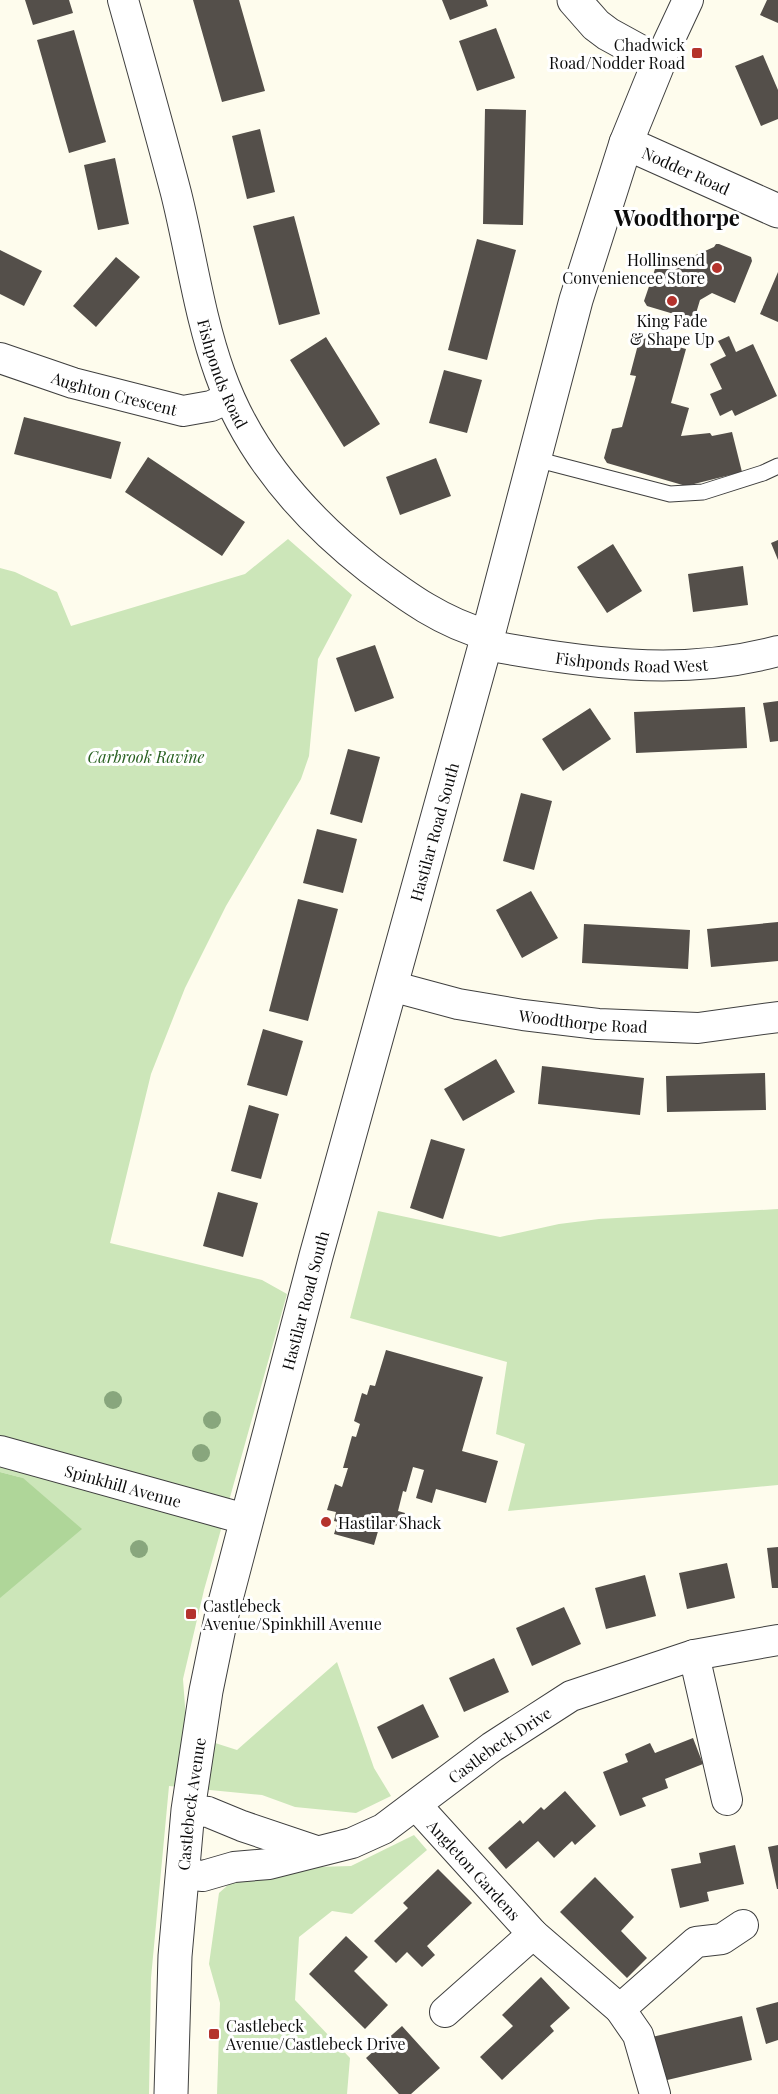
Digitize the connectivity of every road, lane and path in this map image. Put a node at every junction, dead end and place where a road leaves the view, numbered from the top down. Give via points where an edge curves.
1 (123, 0) edge
2 (574, 0) edge
3 (688, 0) edge
4 (659, 62) junction
5 (626, 143) junction
6 (778, 211) edge
7 (0, 358) edge
8 (229, 398) junction
9 (535, 459) junction
10 (778, 466) edge
11 (487, 640) junction
12 (778, 651) edge
13 (391, 986) junction
14 (778, 1017) edge
15 (0, 1451) edge
16 (245, 1519) junction
17 (778, 1640) edge
18 (694, 1655) junction
19 (727, 1800) dead end
20 (416, 1805) junction
21 (188, 1810) junction
22 (316, 1851) junction
23 (182, 1874) junction
24 (743, 1925) dead end
25 (533, 1934) junction
26 (620, 2008) junction
27 (445, 2012) dead end
28 (171, 2094) edge
29 (655, 2094) edge

1 - 8 street, Fishponds Road via 176,193 210,342
2 - 4 street via 608,34
3 - 4 street
4 - 5 street, Hastilar Road South
5 - 6 street, Nodder Road
5 - 9 street, Hastilar Road South via 576,300
7 - 8 street, Aughton Crescent via 73,383 183,411
8 - 11 street, Fishponds Road via 253,445 307,513 395,588 429,611
9 - 10 lane via 670,494 703,492
9 - 11 street, Hastilar Road South
11 - 12 street, Fishponds Road West via 602,664 660,666 750,659
11 - 13 street, Hastilar Road South
13 - 14 street, Woodthorpe Road via 458,1004 598,1024 698,1028
13 - 16 street, Hastilar Road South
15 - 16 street, Spinkhill Avenue
16 - 21 street, Castlebeck Avenue via 206,1691
17 - 18 street, Castlebeck Drive
18 - 19 street
18 - 20 street, Castlebeck Drive via 571,1696 492,1747
20 - 22 street, Castlebeck Drive via 383,1829 352,1843
20 - 25 street, Angleton Gardens
21 - 22 street via 208,1812
21 - 23 street, Castlebeck Avenue
22 - 23 street, Castlebeck Drive via 203,1876
23 - 28 street, Castlebeck Avenue
24 - 26 street via 722,1940 696,1942
25 - 26 street, Angleton Gardens
25 - 27 street, Angleton Gardens
26 - 29 street, Angleton Gardens via 638,2035

